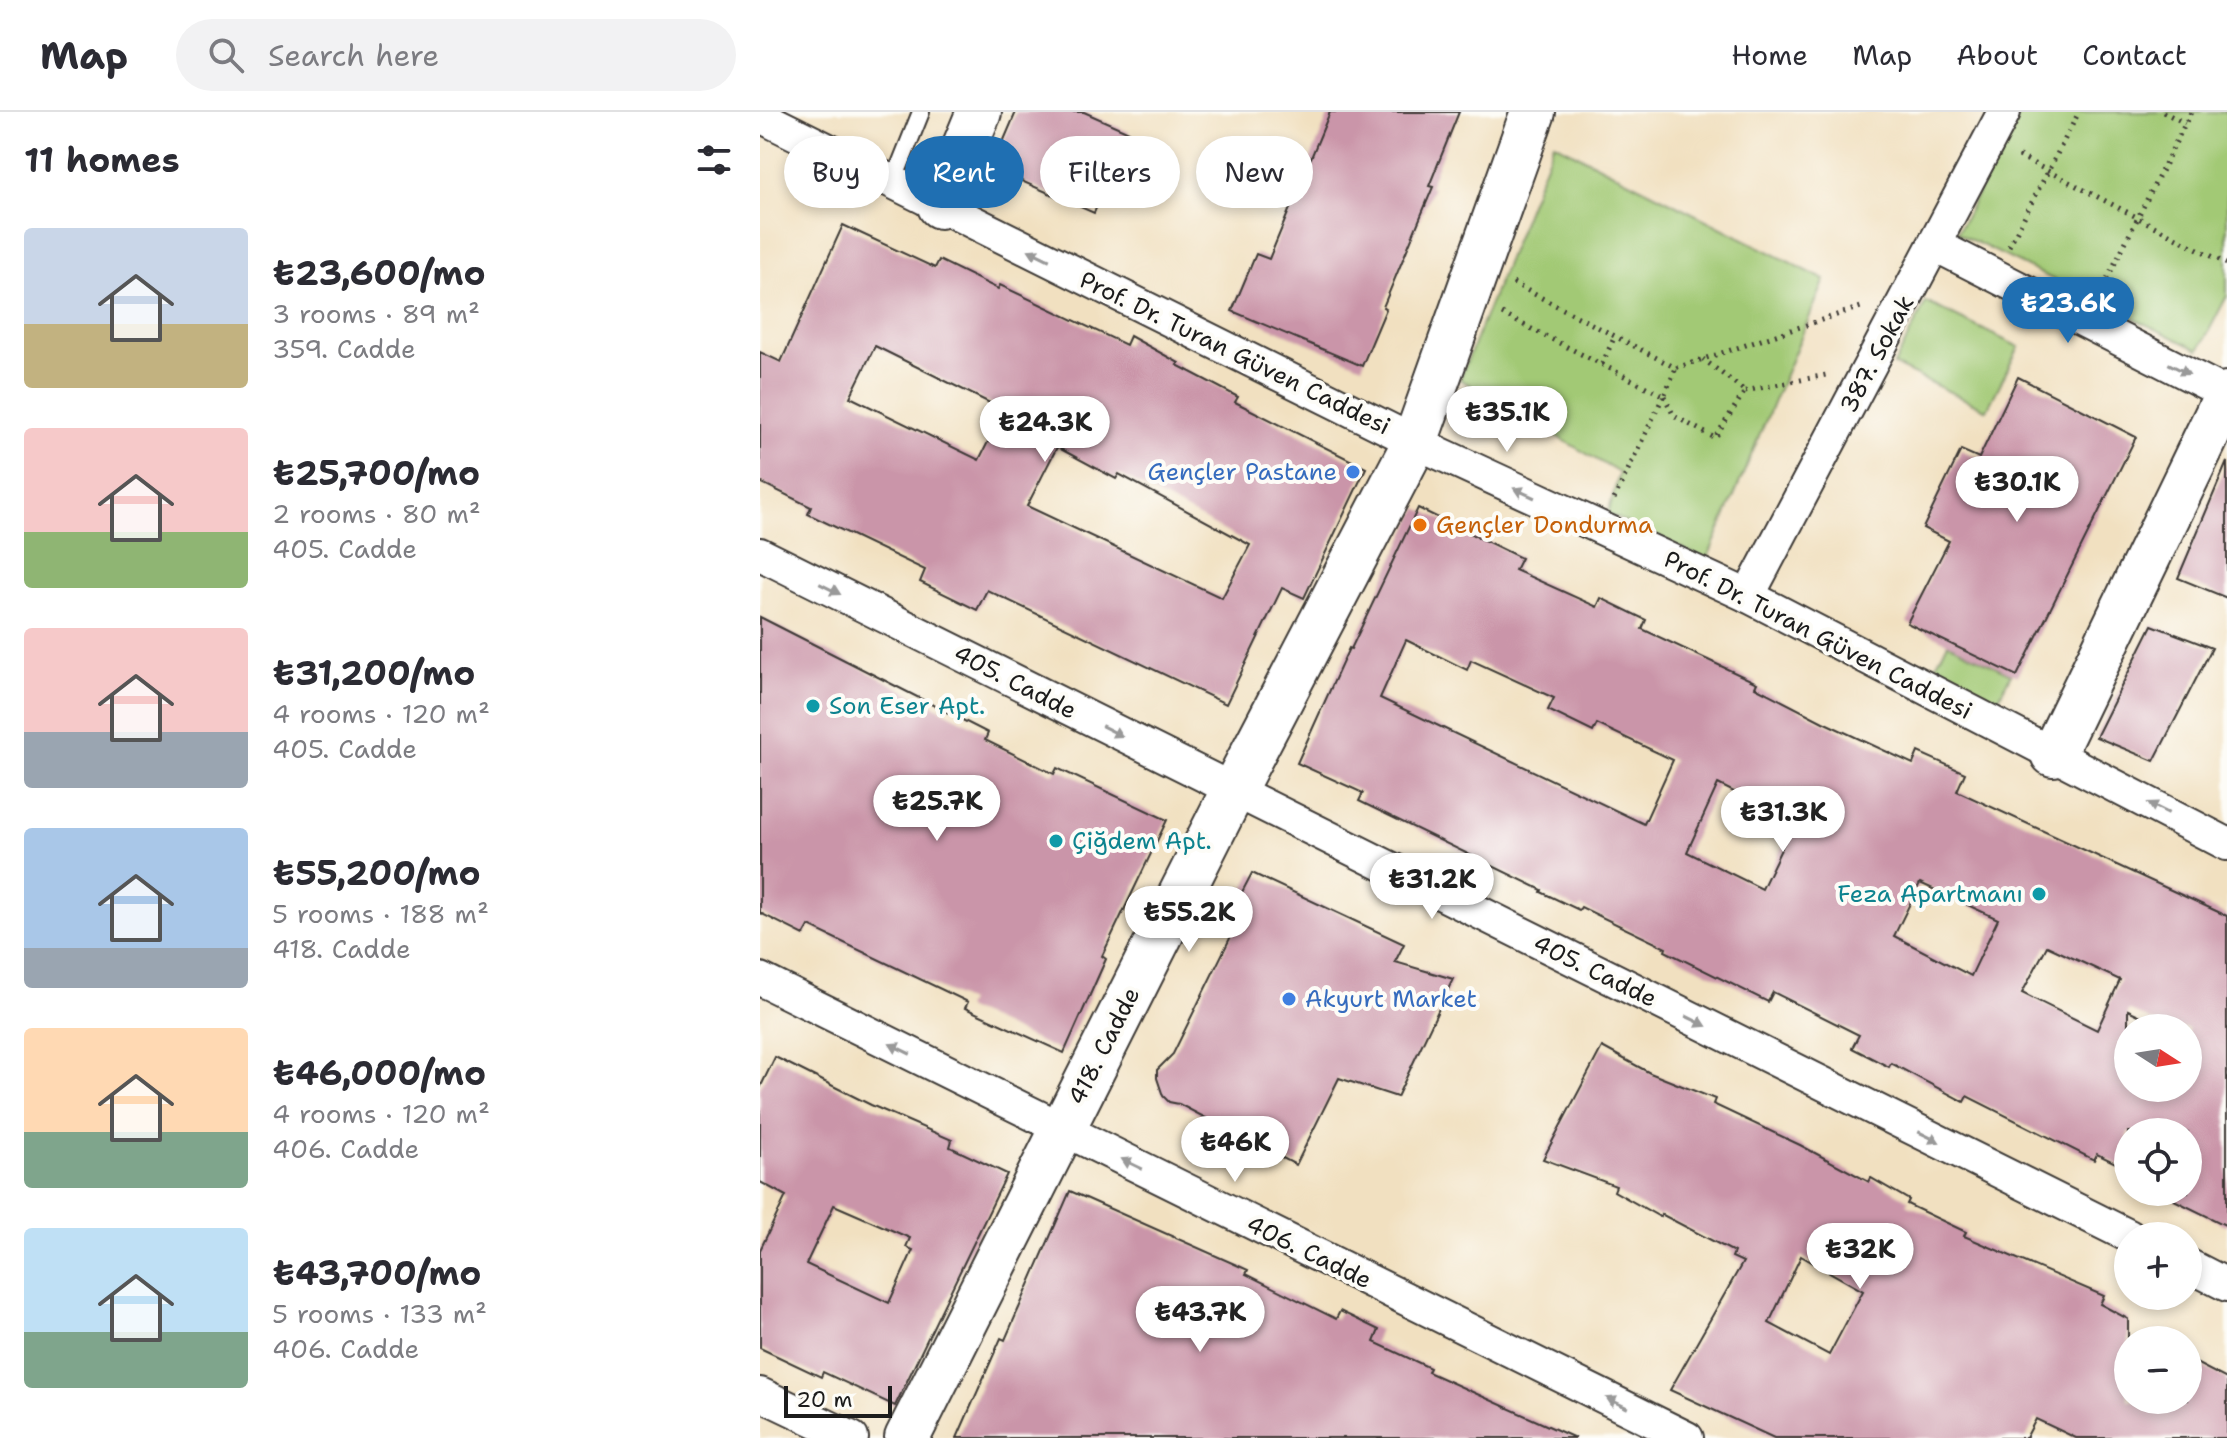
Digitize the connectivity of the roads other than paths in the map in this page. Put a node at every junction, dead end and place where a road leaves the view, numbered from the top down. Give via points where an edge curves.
1 (921, 112) edge
2 (979, 112) edge
3 (1533, 112) edge
4 (760, 116) edge
5 (1996, 126) edge
6 (969, 136) edge
7 (893, 182) junction
8 (905, 188) edge
9 (944, 208) edge
10 (1935, 245) junction
11 (2227, 394) edge
12 (1415, 442) junction
13 (760, 554) edge
14 (1748, 596) junction
15 (2053, 754) junction
16 (1233, 791) junction
17 (2227, 844) edge
18 (760, 979) edge
19 (1062, 1130) junction
20 (2114, 1229) edge
21 (2202, 1272) edge
22 (2227, 1285) edge
23 (760, 1394) edge
24 (852, 1438) edge
25 (907, 1438) edge
26 (1687, 1438) edge

1 - 7 lane
2 - 6 street
3 - 12 street, 418. Cadde
4 - 7 street, Prof. Dr. Turan Güven Caddesi
5 - 10 street, 387. Sokak
7 - 8 street, Prof. Dr. Turan Güven Caddesi
12 -> 9 street, Prof. Dr. Turan Güven Caddesi
10 -> 11 street
10 - 14 street, 387. Sokak
11 - 15 street
14 -> 12 street, Prof. Dr. Turan Güven Caddesi
12 - 16 street, 418. Cadde
13 -> 16 street, 405. Cadde
14 - 15 street, Prof. Dr. Turan Güven Caddesi
17 -> 15 street, Prof. Dr. Turan Güven Caddesi
16 - 19 street, 418. Cadde
16 -> 20 street, 405. Cadde
19 -> 18 street, 406. Cadde
19 - 25 street, 418. Cadde
26 -> 19 street, 406. Cadde
21 - 22 street
23 - 24 street

